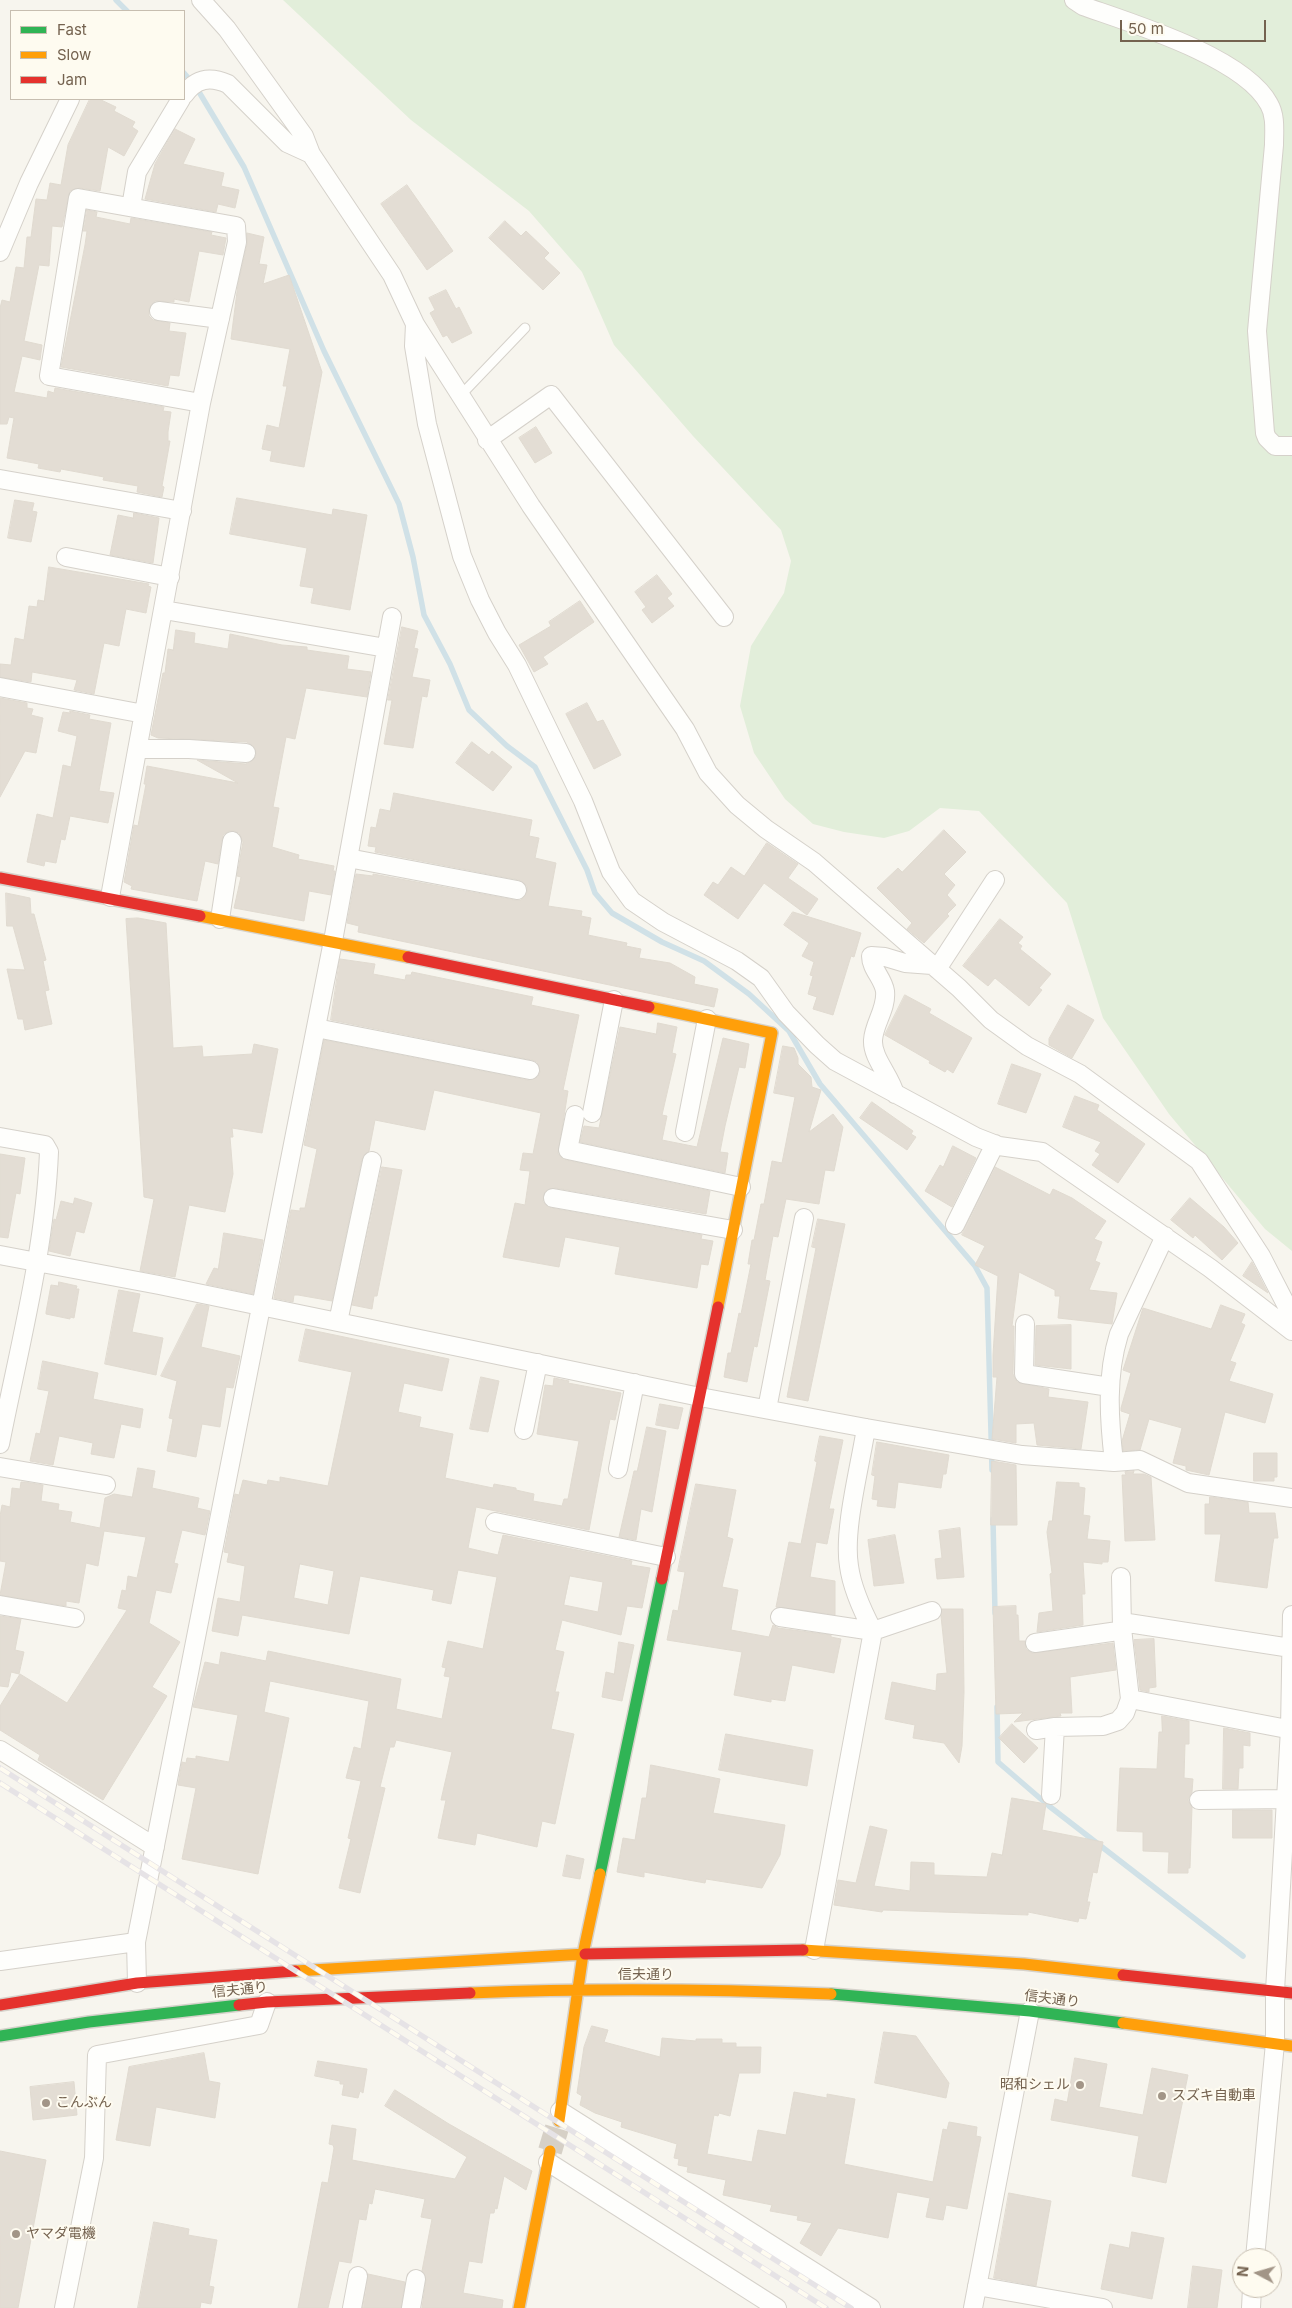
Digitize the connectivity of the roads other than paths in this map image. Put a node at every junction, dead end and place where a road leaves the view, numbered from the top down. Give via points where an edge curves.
1 (201, 0) edge
2 (1074, 0) edge
3 (185, 94) edge
4 (70, 100) edge
5 (180, 100) edge
6 (311, 154) junction
7 (131, 207) junction
8 (0, 252) edge
9 (159, 311) dead end
10 (220, 319) junction
11 (415, 324) junction
12 (525, 328) dead end
13 (460, 396) junction
14 (202, 403) junction
15 (487, 440) junction
16 (1292, 446) edge
17 (0, 479) edge
18 (182, 511) junction
19 (66, 557) dead end
20 (170, 577) junction
21 (164, 610) junction
22 (392, 616) dead end
23 (724, 617) dead end
24 (386, 648) junction
25 (0, 687) edge
26 (144, 714) junction
27 (138, 749) junction
28 (246, 753) dead end
29 (232, 842) dead end
30 (348, 858) junction
31 (0, 878) edge
32 (995, 880) dead end
33 (517, 890) dead end
34 (110, 898) junction
35 (220, 919) junction
36 (333, 941) junction
37 (935, 967) junction
38 (614, 1000) junction
39 (786, 1013) junction
40 (707, 1019) junction
41 (316, 1028) junction
42 (772, 1033) junction
43 (530, 1070) dead end
44 (895, 1094) junction
45 (685, 1132) dead end
46 (0, 1137) edge
47 (995, 1144) junction
48 (372, 1161) dead end
49 (741, 1187) junction
50 (553, 1198) dead end
51 (804, 1218) dead end
52 (955, 1225) dead end
53 (733, 1230) junction
54 (1165, 1236) junction
55 (0, 1255) edge
56 (36, 1263) junction
57 (261, 1308) junction
58 (1292, 1316) edge
59 (338, 1322) junction
60 (1026, 1324) dead end
61 (1292, 1331) edge
62 (538, 1363) junction
63 (635, 1383) junction
64 (1110, 1387) junction
65 (700, 1397) junction
66 (767, 1410) junction
67 (866, 1428) junction
68 (524, 1430) dead end
69 (0, 1444) edge
70 (1114, 1462) junction
71 (0, 1467) edge
72 (618, 1469) dead end
73 (106, 1485) dead end
74 (1292, 1498) edge
75 (495, 1522) dead end
76 (666, 1557) junction
77 (1121, 1577) dead end
78 (0, 1605) edge
79 (932, 1612) dead end
80 (1292, 1615) edge
81 (75, 1618) dead end
82 (780, 1618) dead end
83 (1122, 1628) junction
84 (873, 1631) junction
85 (1035, 1643) dead end
86 (1291, 1648) junction
87 (1130, 1699) junction
88 (1055, 1727) junction
89 (1036, 1730) dead end
90 (1291, 1730) edge
91 (0, 1750) edge
92 (1051, 1795) dead end
93 (1287, 1799) junction
94 (1199, 1800) dead end
95 (155, 1847) junction
96 (136, 1942) junction
97 (814, 1950) junction
98 (583, 1954) junction
99 (0, 1961) edge
100 (138, 1982) junction
101 (578, 1989) junction
102 (1284, 1992) edge
103 (267, 2002) junction
104 (0, 2005) edge
105 (1030, 2011) junction
106 (0, 2036) edge
107 (1284, 2044) edge
108 (559, 2116) joint
109 (549, 2156) joint
110 (1256, 2248) edge
111 (358, 2276) dead end
112 (416, 2279) dead end
113 (977, 2286) junction
114 (64, 2308) edge
115 (352, 2308) edge
116 (411, 2308) edge
117 (519, 2308) edge
118 (777, 2308) edge
119 (871, 2308) edge
120 (973, 2308) edge
121 (1103, 2308) edge

1 - 6 street via 227,28 299,128
2 - 16 street via 1218,59 1247,80 1268,102 1274,122 1274,145 1257,331 1260,377 1267,438 1275,446
3 - 6 street via 190,86 205,79 217,79 228,84 287,143
4 - 8 street
5 - 7 street via 137,172
6 - 11 street via 392,275
7 - 10 street via 236,226 237,242
7 - 14 street via 78,198 49,376
9 - 10 street
10 - 14 street
11 - 13 street
11 - 39 street via 414,346 427,424 462,556 496,633 517,665 583,801 611,872 632,901 761,978
12 - 13 lane
13 - 15 street
14 - 18 street
15 - 23 street via 551,395
15 - 37 street via 685,729 708,773 737,805 814,862
17 - 18 street
18 - 20 street
19 - 20 street
20 - 21 street
21 - 24 street
21 - 26 street
22 - 24 street
24 - 30 street
25 - 26 street
26 - 27 street
27 - 28 street
27 - 34 street
29 - 35 street
30 - 33 street
30 - 36 street
31 - 34 main road
32 - 37 street
34 - 35 main road
35 - 36 main road
36 - 38 main road
36 - 41 street
37 - 44 street via 872,956 871,964 884,982 885,995 872,1039 874,1052 891,1080
37 - 58 street via 991,1020 1027,1046 1080,1074 1199,1161 1261,1256
38 - 40 main road
38 - 49 street via 583,1114 568,1150
39 - 42 street
39 - 44 street via 835,1062
40 - 42 main road
40 - 45 street
41 - 43 street
41 - 57 street
42 - 49 main road
44 - 47 street
46 - 56 street via 45,1145 48,1152 46,1196
47 - 52 street
47 - 54 street via 1042,1152
48 - 59 street
49 - 53 main road
50 - 53 street
51 - 66 street
53 - 65 main road
54 - 61 street
54 - 64 street via 1119,1334
55 - 56 street
56 - 57 street via 159,1285
56 - 69 street
57 - 59 street
57 - 95 street
59 - 62 street
60 - 64 street via 1024,1374
62 - 63 street
62 - 68 street
63 - 65 street
63 - 72 street
64 - 70 street via 1109,1417
65 - 66 street
65 - 76 main road
66 - 67 street
67 - 70 street via 1022,1455
67 - 84 street via 849,1533 848,1566 862,1610
70 - 74 street via 1140,1460 1188,1483
71 - 73 street
75 - 76 street
76 - 98 main road
77 - 83 street
78 - 81 street
79 - 84 street
80 - 86 street
82 - 84 street
83 - 85 street
83 - 86 street via 1128,1624
83 - 87 street
84 - 97 street
86 - 90 street
87 - 88 street via 1125,1713 1113,1724
87 - 90 street
88 - 89 street
88 - 92 street
90 - 93 street
91 - 95 street
93 - 94 street
93 - 102 street
95 - 96 street
96 - 99 street
96 - 100 street
97 - 98 main road, 信夫通り
97 - 102 main road, 信夫通り via 1024,1964
98 - 100 main road, 信夫通り
98 - 101 main road
100 - 104 main road, 信夫通り
101 - 103 main road, 信夫通り
101 - 105 main road, 信夫通り via 868,1996
101 - 108 main road
102 - 107 street
103 - 106 main road, 信夫通り via 88,2022
103 - 114 street via 259,2025 97,2055 94,2158
105 - 107 main road, 信夫通り
105 - 113 street
107 - 110 street
108 - 119 street
109 - 117 main road
109 - 118 street
111 - 115 street
112 - 116 street
113 - 120 street
113 - 121 street

